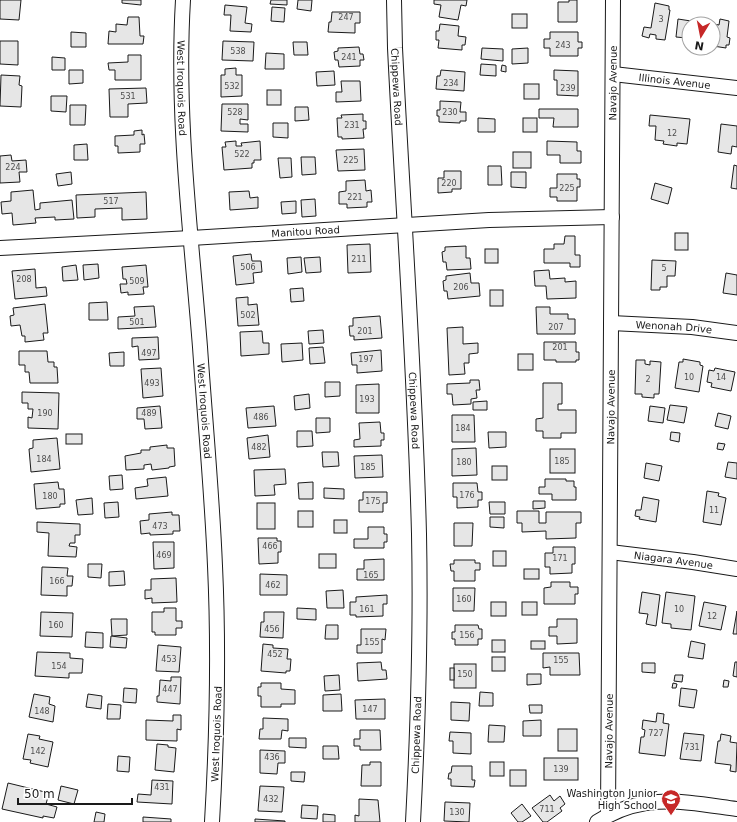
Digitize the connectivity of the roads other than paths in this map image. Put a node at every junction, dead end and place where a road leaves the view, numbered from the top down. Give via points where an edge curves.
1 (183, 0) edge
2 (394, 0) edge
3 (613, 0) edge
4 (613, 74) junction
5 (737, 88) edge
6 (612, 217) junction
7 (405, 225) junction
8 (191, 238) junction
9 (0, 248) edge
10 (611, 323) junction
11 (737, 333) edge
12 (610, 552) junction
13 (737, 569) edge
14 (737, 809) edge
15 (602, 818) edge
16 (212, 822) edge
17 (413, 822) edge

1 - 8 street, West Iroquois Road via 182,111
2 - 7 street, Chippewa Road
3 - 4 street, Navajo Avenue
4 - 5 street, Illinois Avenue
4 - 6 street, Navajo Avenue
6 - 7 street, Manitou Road via 499,219
6 - 10 street, Navajo Avenue
7 - 8 street, Manitou Road
7 - 17 street, Chippewa Road via 419,536 419,667
8 - 9 street, Manitou Road
8 - 16 street, West Iroquois Road via 215,566 217,706
10 - 11 street, Wenonah Drive via 686,326
10 - 12 street, Navajo Avenue
12 - 13 street, Niagara Avenue
12 - 15 street, Navajo Avenue
14 - 15 street via 662,801 634,805

